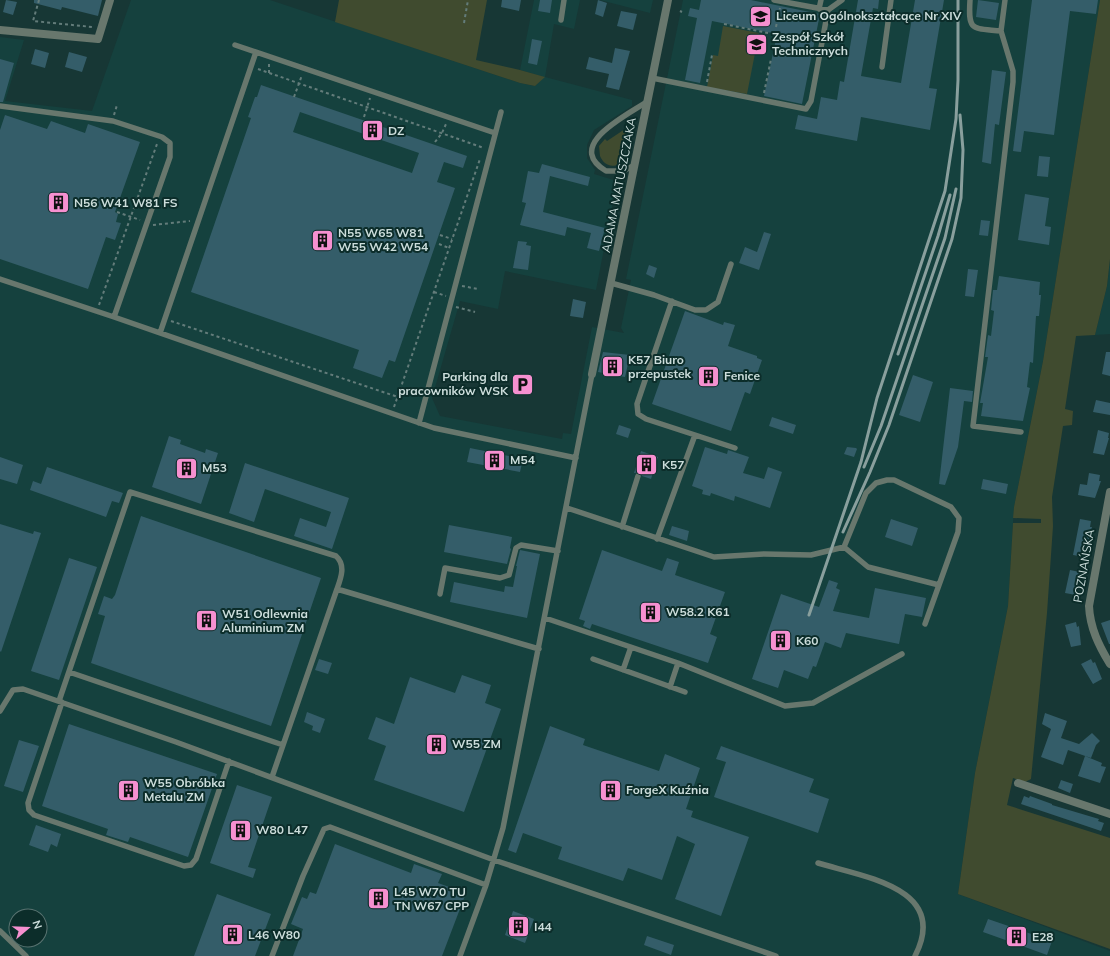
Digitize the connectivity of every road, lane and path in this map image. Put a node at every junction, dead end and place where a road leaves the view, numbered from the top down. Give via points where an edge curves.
1 (39, 0) edge
2 (110, 0) edge
3 (468, 0) edge
4 (564, 0) edge
5 (668, 0) edge
6 (774, 0) edge
7 (821, 0) edge
8 (842, 0) edge
9 (892, 0) edge
10 (970, 0) edge
11 (1005, 0) edge
12 (781, 1) junction
13 (820, 8) junction
14 (828, 10) junction
15 (561, 20) dead end
16 (464, 23) dead end
17 (724, 24) dead end
18 (776, 27) dead end
19 (97, 28) dead end
20 (0, 30) edge
21 (1001, 31) junction
22 (768, 33) dead end
23 (235, 45) dead end
24 (256, 52) junction
25 (712, 55) dead end
26 (771, 59) dead end
27 (269, 61) dead end
28 (251, 67) junction
29 (882, 67) dead end
30 (304, 68) junction
31 (269, 73) junction
32 (652, 78) junction
33 (299, 83) junction
34 (706, 84) dead end
35 (372, 91) junction
36 (294, 97) dead end
37 (763, 100) junction
38 (648, 101) junction
39 (0, 106) edge
40 (367, 107) junction
41 (501, 112) dead end
42 (364, 117) dead end
43 (449, 117) junction
44 (442, 133) junction
45 (494, 133) junction
46 (157, 142) dead end
47 (435, 142) dead end
48 (486, 142) dead end
49 (484, 148) junction
50 (491, 149) junction
51 (635, 165) junction
52 (116, 212) dead end
53 (131, 217) junction
54 (198, 222) junction
55 (147, 223) junction
56 (440, 235) dead end
57 (452, 239) junction
58 (439, 244) dead end
59 (449, 248) junction
60 (731, 264) dead end
61 (0, 279) edge
62 (611, 283) junction
63 (461, 286) dead end
64 (478, 289) dead end
65 (672, 302) junction
66 (98, 306) dead end
67 (114, 317) junction
68 (165, 319) junction
69 (160, 333) junction
70 (592, 374) joint
71 (398, 397) junction
72 (401, 410) dead end
73 (419, 423) junction
74 (1021, 432) dead end
75 (695, 435) junction
76 (735, 448) dead end
77 (576, 458) junction
78 (638, 476) dead end
79 (1110, 492) edge
80 (567, 508) junction
81 (622, 527) junction
82 (657, 539) junction
83 (844, 546) junction
84 (558, 551) junction
85 (940, 585) junction
86 (337, 590) junction
87 (440, 594) dead end
88 (545, 618) junction
89 (925, 624) dead end
90 (631, 647) junction
91 (539, 650) junction
92 (902, 654) dead end
93 (594, 659) dead end
94 (678, 664) junction
95 (1110, 664) edge
96 (623, 670) junction
97 (69, 672) junction
98 (670, 686) junction
99 (685, 692) dead end
100 (61, 702) junction
101 (0, 712) edge
102 (283, 745) junction
103 (228, 761) junction
104 (272, 777) junction
105 (1018, 783) dead end
106 (1110, 814) edge
107 (494, 860) junction
108 (818, 863) dead end
109 (486, 885) junction
110 (0, 931) edge
111 (26, 956) edge
112 (272, 956) edge
113 (460, 956) edge
114 (776, 956) edge
115 (915, 956) edge

1 - 19 path via 33,21
2 - 20 street via 98,39
3 - 16 path
4 - 15 lane
5 - 32 street, ADAMA MATUSZCZAKA
6 - 12 lane
7 - 13 lane
8 - 14 lane
9 - 29 lane
10 - 21 lane via 968,19 971,26
11 - 21 lane
12 - 13 lane
12 - 18 path
13 - 14 lane
14 - 37 lane via 811,101 806,109
17 - 22 path
21 - 74 lane via 1013,71 1013,82 973,426
23 - 24 lane
24 - 28 lane
24 - 30 lane
25 - 34 path
26 - 37 path
27 - 31 path
28 - 31 path
28 - 54 lane
30 - 33 path
30 - 35 lane
31 - 33 path
32 - 37 lane
32 - 38 street, ADAMA MATUSZCZAKA
33 - 36 path
33 - 40 path
35 - 40 path
35 - 43 lane
38 - 51 street, ADAMA MATUSZCZAKA
38 - 51 lane via 604,130 593,144 595,161 606,171 623,171
39 - 55 lane via 112,121 167,140 171,148 170,157
40 - 42 path
40 - 44 path
41 - 45 lane
43 - 44 path
43 - 45 lane
44 - 47 path
44 - 49 path
45 - 50 lane
46 - 53 path
48 - 49 path
49 - 50 path
49 - 57 path
50 - 73 lane
51 - 62 street, ADAMA MATUSZCZAKA
52 - 53 path
53 - 55 path
53 - 66 path
54 - 55 path via 192,220 154,226
54 - 68 lane
55 - 67 lane
56 - 57 path
57 - 59 path
58 - 59 path
59 - 71 path
60 - 65 lane via 718,302 710,308 695,310
61 - 67 lane
62 - 65 lane
62 - 70 street, ADAMA MATUSZCZAKA
63 - 64 path
65 - 75 lane via 636,409 642,417
67 - 69 lane
68 - 69 lane
68 - 71 path
69 - 73 lane
70 - 77 lane
71 - 72 path via 394,408
73 - 77 lane via 444,431
75 - 76 lane
75 - 82 lane
77 - 80 lane
78 - 81 lane
79 - 95 street, POZNAŃSKA via 1089,606 1095,637
80 - 81 lane
80 - 84 lane
81 - 82 lane
82 - 83 lane via 714,557 811,555
83 - 85 lane via 868,568
83 - 85 lane via 866,493 872,486 882,480 900,482 951,507 959,518 958,532
84 - 87 lane via 521,544 516,548 512,571 504,578 446,568
84 - 88 lane
85 - 89 lane
86 - 91 lane
86 - 97 lane via 342,566 336,556 130,492
86 - 102 lane
88 - 90 lane
88 - 91 lane
90 - 94 lane
90 - 96 lane
91 - 107 lane via 503,828
92 - 94 lane via 813,704 793,707
93 - 96 lane
94 - 98 lane
96 - 98 lane
97 - 100 lane
97 - 102 lane
98 - 99 lane
100 - 101 lane via 18,689 9,693
100 - 103 lane
100 - 103 lane via 28,803 29,810 34,815 184,866 191,865 196,859
102 - 104 lane
103 - 104 lane
104 - 107 lane
105 - 106 street
107 - 109 lane
107 - 114 lane
108 - 115 lane via 886,883 900,890 914,902 924,925 923,939
109 - 112 lane via 330,827 324,829
109 - 113 lane
110 - 111 lane

